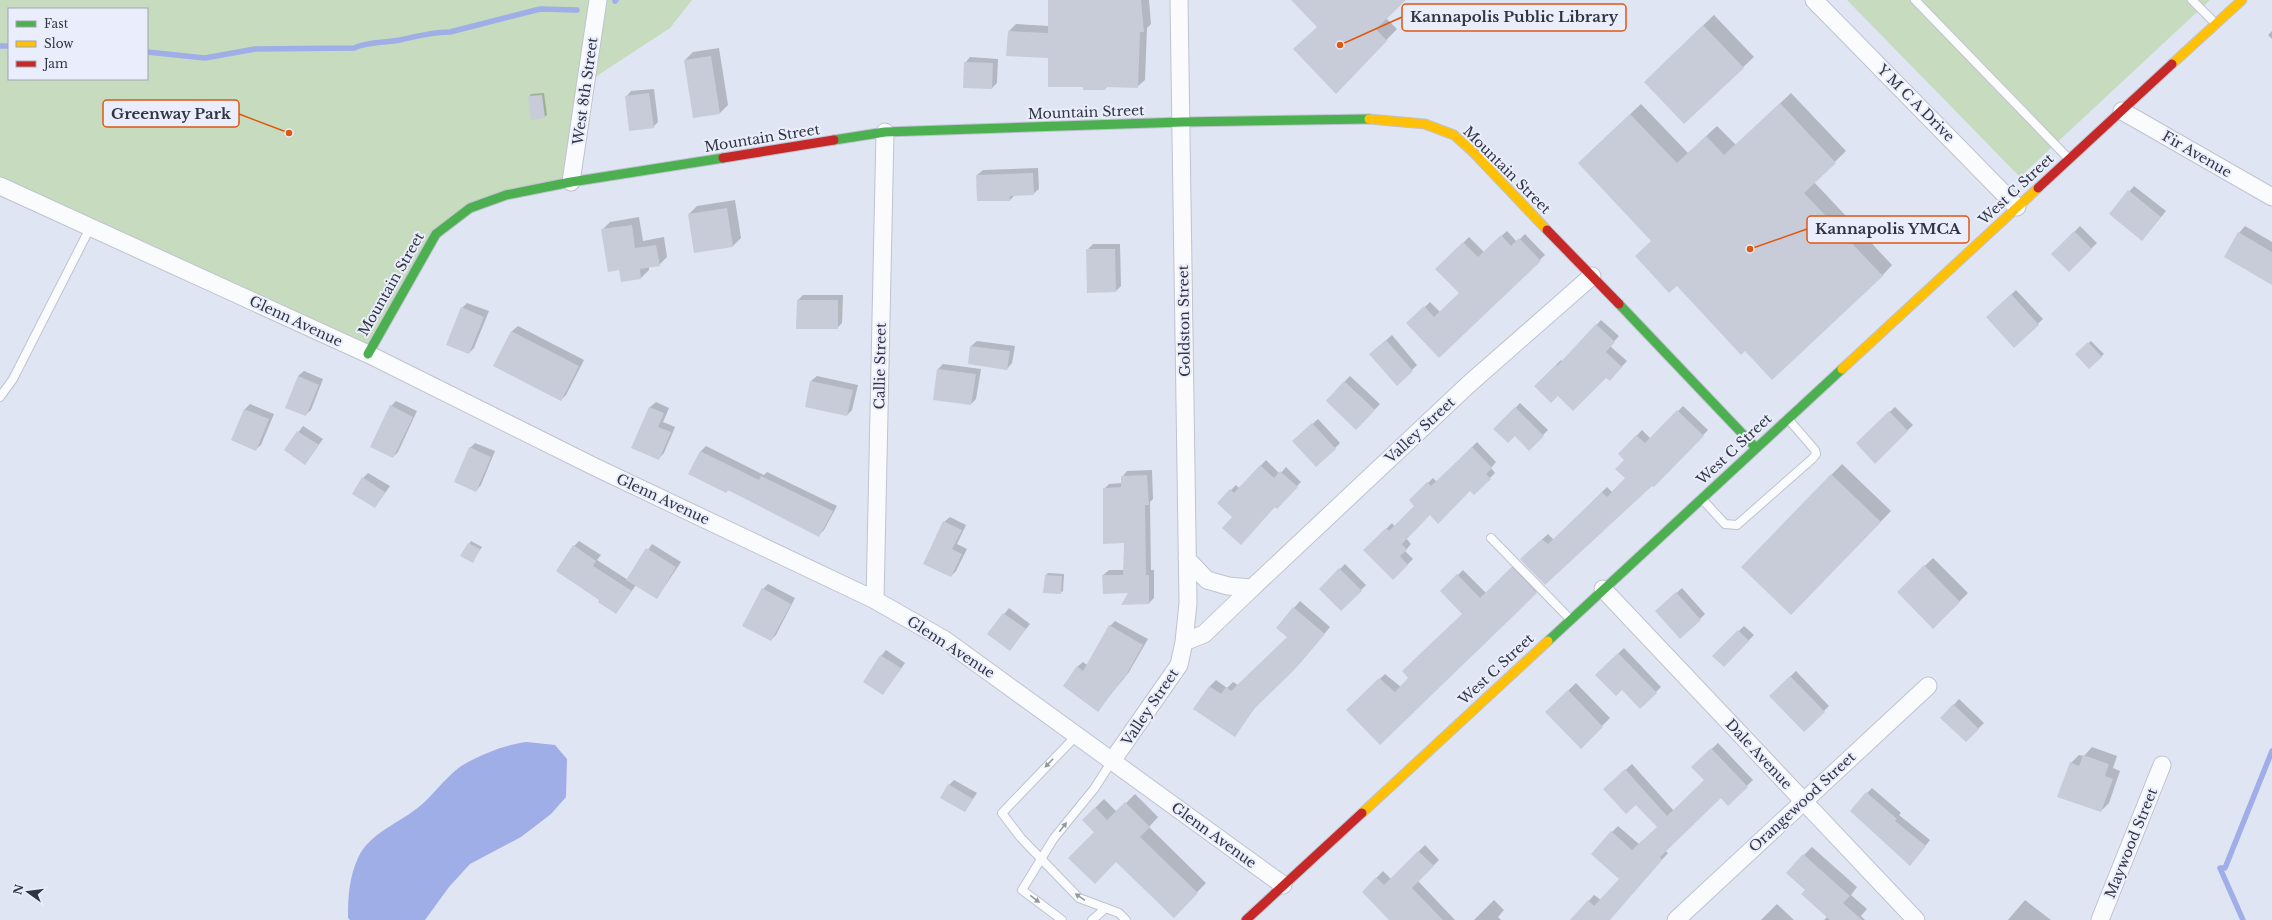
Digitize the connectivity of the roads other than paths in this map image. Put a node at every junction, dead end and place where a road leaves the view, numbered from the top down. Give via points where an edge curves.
1 (598, 0) edge
2 (1180, 0) edge
3 (1814, 0) edge
4 (1915, 0) edge
5 (2192, 0) edge
6 (2242, 0) edge
7 (2216, 24) junction
8 (2122, 111) junction
9 (1182, 122) junction
10 (885, 132) junction
11 (2069, 160) junction
12 (571, 182) junction
13 (0, 186) edge
14 (2272, 197) edge
15 (2017, 207) junction
16 (91, 226) junction
17 (1592, 276) junction
18 (368, 354) junction
19 (0, 397) edge
20 (1788, 418) junction
21 (1756, 448) junction
22 (1702, 498) junction
23 (1491, 538) dead end
24 (1187, 559) junction
25 (1252, 588) junction
26 (1603, 589) junction
27 (876, 600) junction
28 (1570, 620) junction
29 (1184, 642) junction
30 (1928, 686) dead end
31 (1076, 735) junction
32 (1112, 761) junction
33 (2162, 765) dead end
34 (1803, 800) junction
35 (1042, 859) junction
36 (1283, 885) junction
37 (1106, 908) junction
38 (1062, 920) edge
39 (1092, 920) edge
40 (1126, 920) edge
41 (1246, 920) edge
42 (1676, 920) edge
43 (1916, 920) edge
44 (2100, 920) edge

1 - 12 street, West 8th Street
2 - 9 street, Goldston Street
3 - 15 street, Y M C A Drive
4 - 11 lane
5 - 7 lane
6 - 7 street, West C Street
7 - 8 street, West C Street
8 - 11 street, West C Street
8 - 14 street, Fir Avenue
9 - 10 street, Mountain Street
9 - 17 street, Mountain Street via 1384,120 1424,124 1454,135
9 - 24 street, Goldston Street
10 - 12 street, Mountain Street
10 - 27 street, Callie Street
11 - 15 street, West C Street
12 - 18 street, Mountain Street via 506,195 470,208 436,234
13 - 16 street, Glenn Avenue
15 - 20 street, West C Street
16 - 18 street, Glenn Avenue
16 - 19 lane via 13,379
17 - 21 street, Mountain Street
17 - 25 street, Valley Street via 1469,384
18 - 27 street, Glenn Avenue via 595,467
20 - 21 street, West C Street
20 - 22 lane via 1815,450 1816,454 1812,459 1737,525 1725,524
21 - 22 street, West C Street
22 - 26 street, West C Street
23 - 28 lane
24 - 25 street via 1207,580 1228,586
24 - 29 street, Goldston Street via 1188,603
25 - 29 street, Valley Street via 1204,634
26 - 28 street, West C Street
26 - 34 street, Dale Avenue
27 - 31 street, Glenn Avenue via 945,640
28 - 36 street, West C Street
29 - 32 street, Valley Street via 1179,666
30 - 34 street, Orangewood Street
31 - 32 street, Glenn Avenue
31 -> 35 lane via 1002,813 1021,838
35 -> 32 lane via 1054,838 1094,789
32 - 36 street, Glenn Avenue
33 - 44 street, Maywood Street
34 - 42 street, Orangewood Street
34 - 43 street, Dale Avenue
37 -> 35 lane via 1079,898
35 -> 38 lane via 1022,890
36 - 41 street, West C Street
37 - 39 lane
37 - 40 lane via 1119,913

